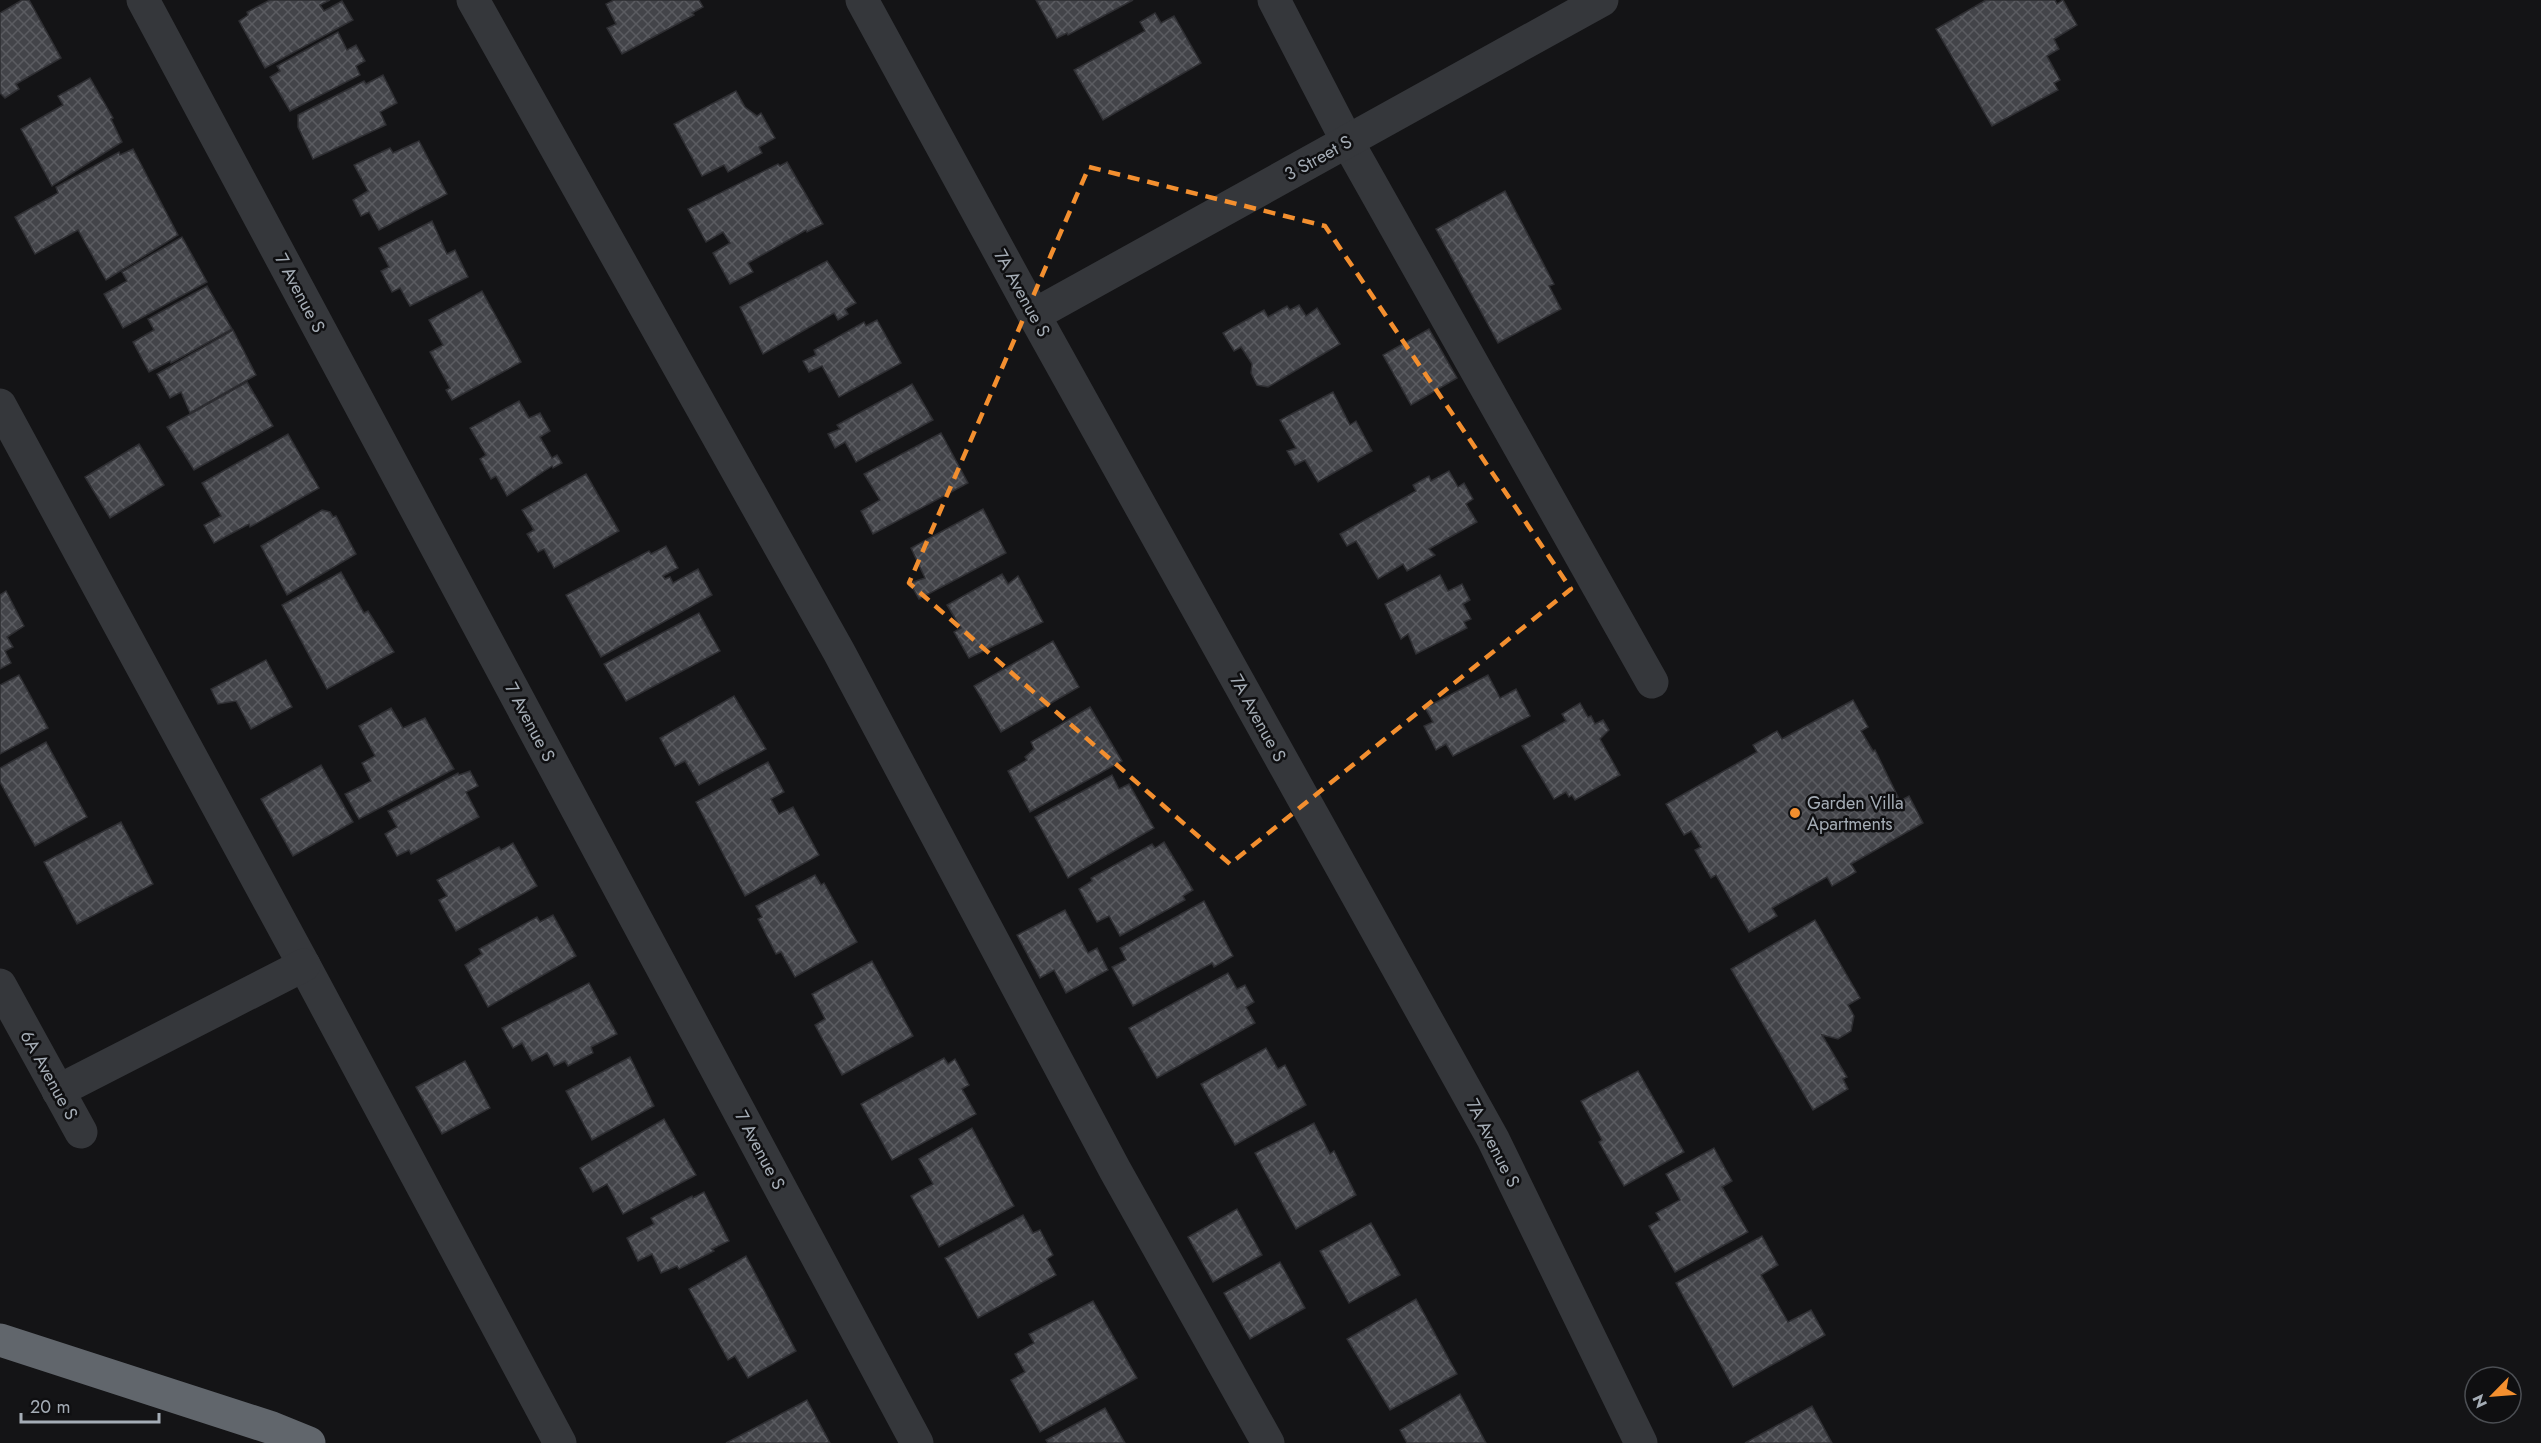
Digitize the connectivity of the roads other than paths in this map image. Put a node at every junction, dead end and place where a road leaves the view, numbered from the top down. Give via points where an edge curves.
1 (142, 0) edge
2 (472, 0) edge
3 (862, 0) edge
4 (1274, 0) edge
5 (1602, 0) edge
6 (1347, 141) junction
7 (1034, 315) junction
8 (0, 405) edge
9 (1652, 682) dead end
10 (304, 964) junction
11 (0, 985) edge
12 (58, 1091) junction
13 (81, 1132) dead end
14 (0, 1340) edge
15 (309, 1443) edge
16 (560, 1443) edge
17 (917, 1443) edge
18 (1268, 1443) edge
19 (1641, 1443) edge

1 - 17 street, 7 Avenue S
2 - 18 street via 839,652 1115,1170
3 - 7 street, 7A Avenue S
4 - 6 street
5 - 6 street, 3 Street S
6 - 7 street, 3 Street S
6 - 9 street
7 - 19 street, 7A Avenue S via 1493,1139
8 - 10 street
10 - 12 street
10 - 16 street
11 - 12 street, 6A Avenue S
12 - 13 street, 6A Avenue S
14 - 15 highway

